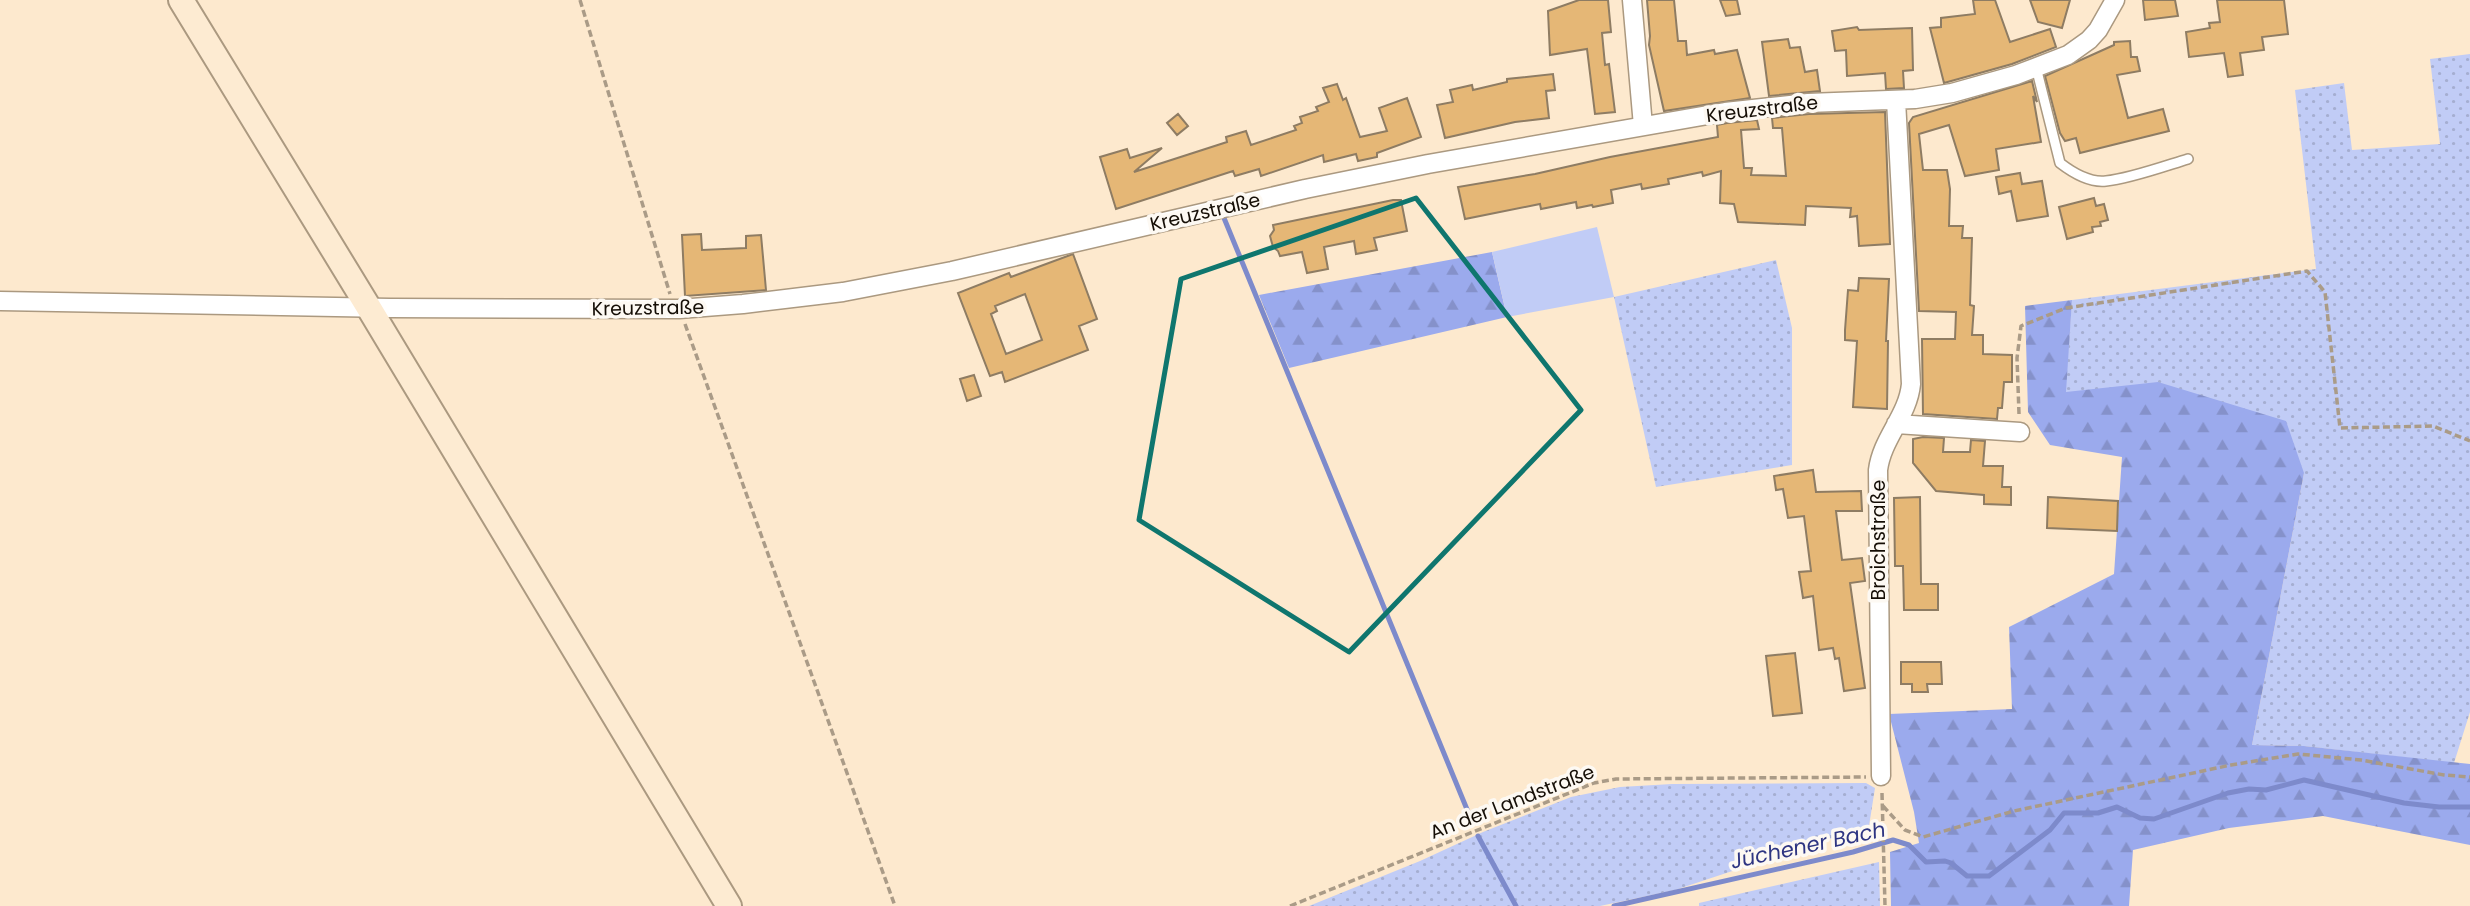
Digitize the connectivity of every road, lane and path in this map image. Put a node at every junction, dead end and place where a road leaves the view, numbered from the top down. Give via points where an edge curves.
1 (181, 0) edge
2 (580, 0) edge
3 (1632, 0) edge
4 (2115, 0) edge
5 (2036, 67) junction
6 (1896, 100) junction
7 (1643, 126) junction
8 (2188, 159) dead end
9 (0, 301) edge
10 (369, 308) junction
11 (677, 309) junction
12 (1896, 424) junction
13 (2020, 432) joint
14 (2470, 441) edge
15 (1881, 776) joint
16 (2470, 777) edge
17 (729, 906) edge
18 (895, 906) edge
19 (1290, 906) edge
20 (1885, 906) edge

1 - 10 main road
2 - 11 path
3 - 7 street
4 - 5 street, Kreuzstraße via 2089,40 2068,55
5 - 6 street, Kreuzstraße via 1933,97
5 - 8 lane via 2060,163 2070,171 2105,181
6 - 7 street, Kreuzstraße via 1780,105
6 - 12 street, Broichstraße via 1911,383
7 - 11 street, Kreuzstraße via 1348,180 904,281 804,297
9 - 10 street, Kreuzstraße
10 - 11 street, Kreuzstraße
10 - 17 main road
11 - 18 path
12 - 13 street
12 - 15 street, Broichstraße via 1881,452 1877,477
13 - 14 path via 2017,358 2021,326 2066,308 2307,271 2325,292 2340,428 2433,426
15 - 19 path, An der Landstraße via 1594,783
16 - 20 path via 2298,754 2014,811 1923,837 1905,830 1883,805

